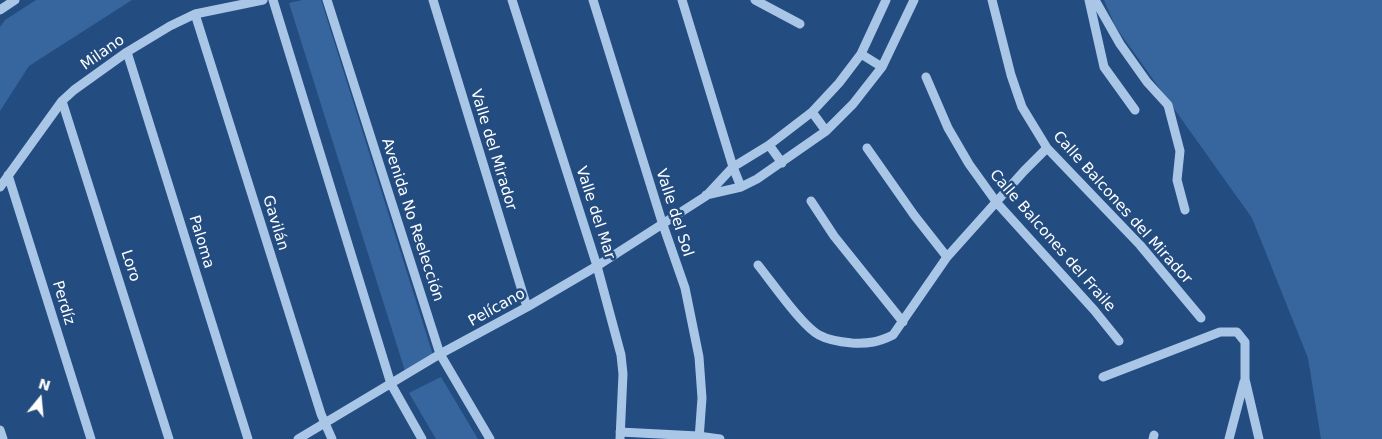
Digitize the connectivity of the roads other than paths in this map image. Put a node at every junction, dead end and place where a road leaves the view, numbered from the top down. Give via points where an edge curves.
1 (15, 0) edge
2 (262, 0) edge
3 (273, 0) edge
4 (327, 0) edge
5 (433, 0) edge
6 (512, 0) edge
7 (593, 0) edge
8 (682, 0) edge
9 (755, 0) edge
10 (886, 0) edge
11 (914, 0) edge
12 (992, 0) edge
13 (1089, 0) edge
14 (1096, 0) edge
15 (0, 10) edge
16 (195, 14) junction
17 (800, 24) dead end
18 (127, 52) junction
19 (861, 54) junction
20 (882, 67) junction
21 (926, 78) dead end
22 (62, 102) junction
23 (1135, 110) dead end
24 (812, 112) junction
25 (826, 131) junction
26 (769, 145) junction
27 (867, 148) dead end
28 (1047, 148) junction
29 (782, 163) junction
30 (733, 168) junction
31 (8, 175) junction
32 (0, 187) edge
33 (741, 187) junction
34 (706, 196) junction
35 (811, 201) dead end
36 (997, 203) junction
37 (1185, 210) dead end
38 (662, 222) junction
39 (947, 257) junction
40 (758, 265) dead end
41 (597, 266) junction
42 (527, 307) junction
43 (1200, 318) dead end
44 (903, 322) junction
45 (1119, 341) dead end
46 (440, 354) junction
47 (1103, 377) dead end
48 (1245, 379) junction
49 (390, 384) junction
50 (324, 423) junction
51 (0, 430) edge
52 (620, 436) edge
53 (698, 437) edge
54 (3, 439) edge
55 (91, 439) edge
56 (169, 439) edge
57 (248, 439) edge
58 (298, 439) edge
59 (332, 439) edge
60 (422, 439) edge
61 (490, 439) edge
62 (720, 439) edge
63 (1229, 439) edge
64 (1259, 439) edge

1 - 15 street
2 - 16 street, Milano
3 - 49 street
4 - 46 street, Avenida No Reelección
5 - 42 street, Valle del Mirador
6 - 41 street, Valle del Mar
7 - 38 street, Valle del Sol
8 - 30 street
9 - 17 street
10 - 19 street, Pelícano
11 - 20 street, Pelícano
12 - 28 street, Calle Balcones del Mirador via 1022,107
13 - 23 street via 1104,67
14 - 37 street via 1120,44 1168,105 1180,151 1177,180
16 - 18 street, Milano
16 - 50 street, Gavilán
18 - 22 street, Milano
18 - 57 street, Paloma
19 - 20 street
19 - 24 street, Pelícano
20 - 25 street, Pelícano via 853,104
21 - 36 street, Calle Balcones del Fraile via 948,128
22 - 31 street, Milano
22 - 56 street, Loro
24 - 25 street
24 - 26 street, Pelícano
25 - 29 street, Pelícano
26 - 29 street
26 - 30 street, Pelícano
27 - 39 street
28 - 36 street
28 - 43 street, Calle Balcones del Mirador via 1140,245
29 - 33 street, Pelícano
30 - 33 street
30 - 34 street, Pelícano
31 - 32 street, Milano
31 - 55 street, Perdíz
33 - 34 street, Pelícano
34 - 38 street, Pelícano
35 - 44 street via 834,236
36 - 39 street
36 - 45 street, Calle Balcones del Fraile
38 - 41 street, Pelícano
38 - 53 street, Valle del Sol via 685,288 699,357 702,398
39 - 44 street
40 - 44 street via 818,335 845,343 866,344 893,335
41 - 42 street, Pelícano
41 - 52 street, Valle del Mar via 621,355
42 - 46 street, Pelícano
46 - 49 street, Pelícano
46 - 61 street, Avenida No Reelección
47 - 48 street via 1230,331 1237,332 1245,342
48 - 63 street
48 - 64 street
49 - 50 street, Pelícano
49 - 60 street
50 - 58 street, Pelícano
50 - 59 street, Gavilán
51 - 54 street
52 - 53 street
53 - 62 street

